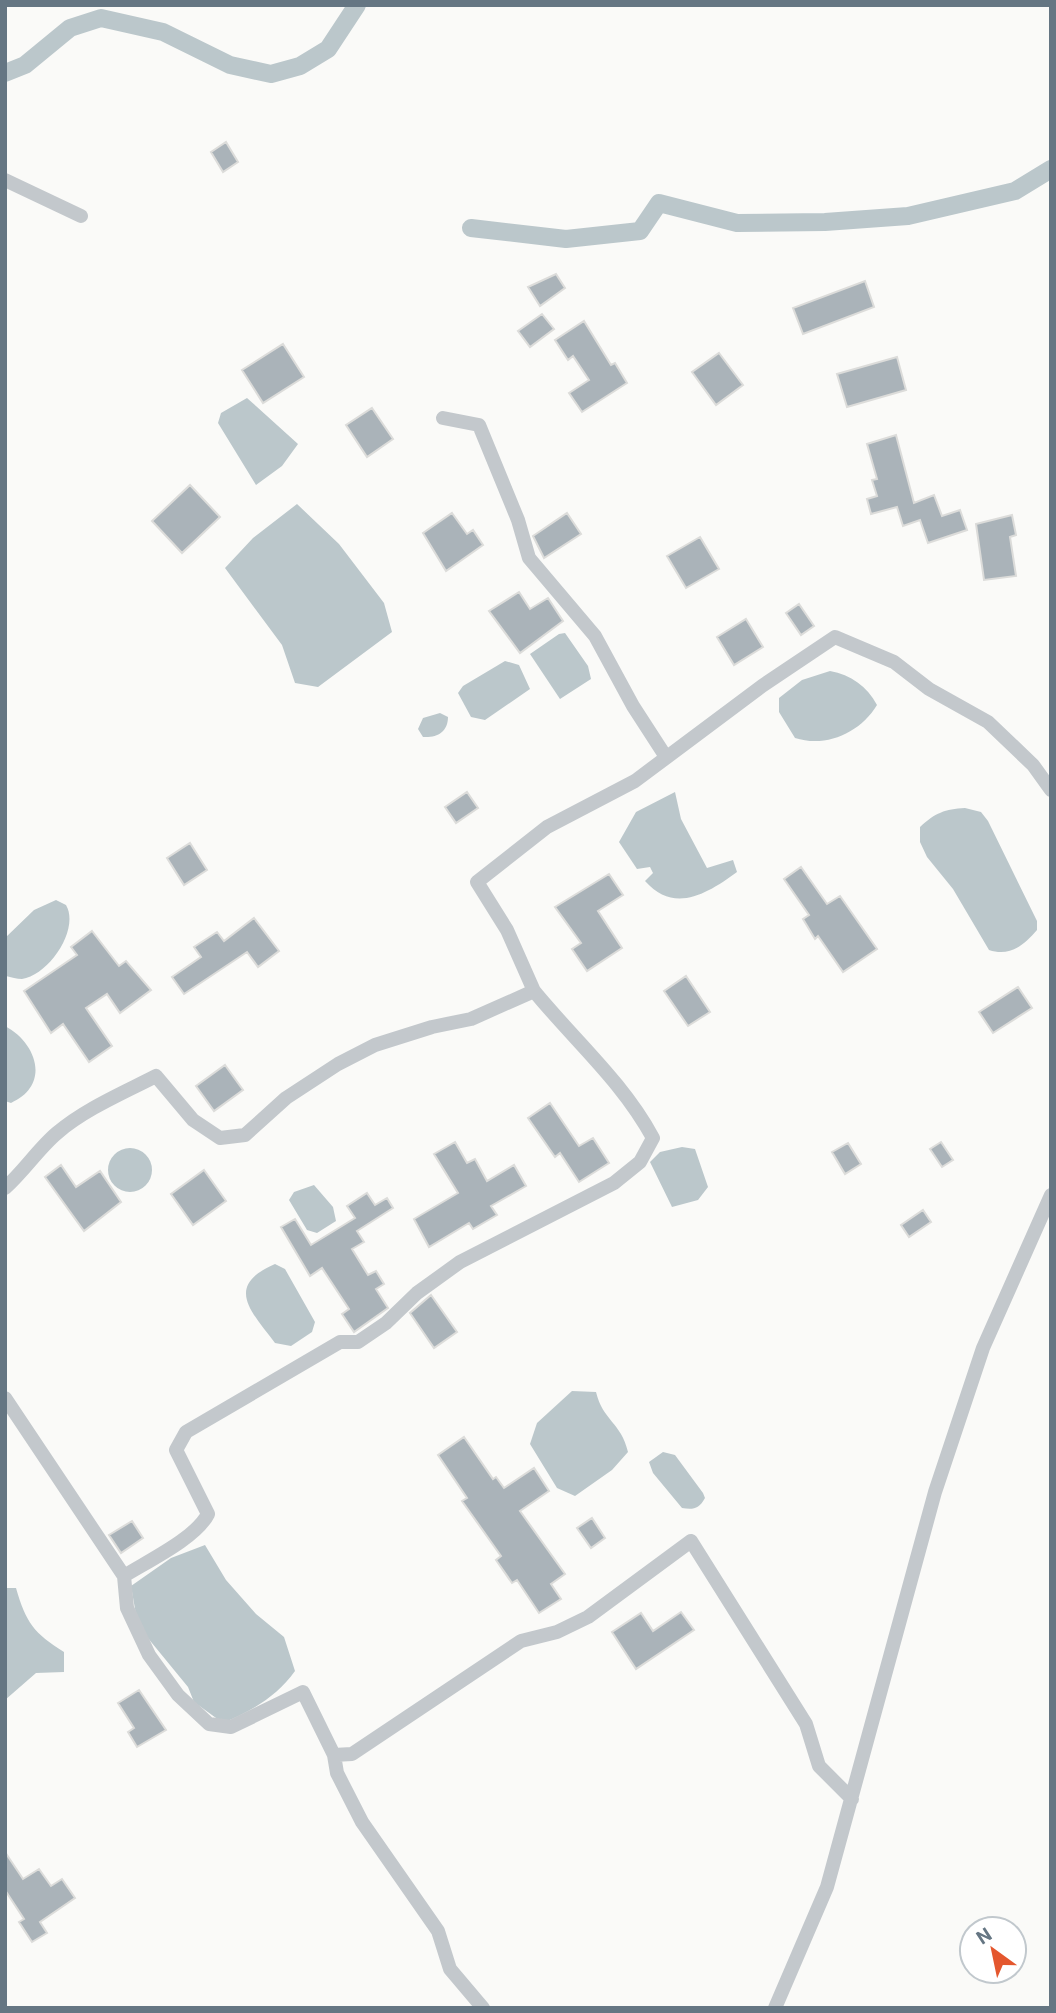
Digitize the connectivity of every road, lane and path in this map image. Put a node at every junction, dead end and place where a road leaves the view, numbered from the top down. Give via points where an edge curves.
1 (5, 180) edge
2 (81, 216) dead end
3 (443, 418) dead end
4 (666, 757) junction
5 (1051, 790) edge
6 (534, 991) junction
7 (5, 1188) edge
8 (1051, 1195) edge
9 (5, 1398) edge
10 (124, 1576) junction
11 (334, 1755) junction
12 (852, 1799) junction
13 (484, 2008) edge
14 (775, 2008) edge

1 - 2 street
3 - 4 street via 479,425 529,558 595,636
4 - 5 street via 835,637 894,662 929,689 988,722 1033,765
4 - 6 street via 635,781 547,827 477,882 507,930
6 - 7 street via 471,1019 375,1045 286,1098 245,1135 220,1138 193,1120 156,1076 57,1133
6 - 10 street via 635,1105 653,1138 640,1162 614,1183 460,1262 358,1342 340,1342 186,1432 176,1450 208,1514 183,1538
8 - 12 street via 983,1348 935,1492
9 - 10 street
10 - 11 street via 127,1608 149,1655 178,1695 209,1724 231,1727 303,1692
11 - 12 street via 352,1754 521,1641 557,1632 588,1617 691,1541 806,1724 819,1766
11 - 13 street via 337,1773 362,1822 438,1931 450,1969
12 - 14 street via 827,1887

